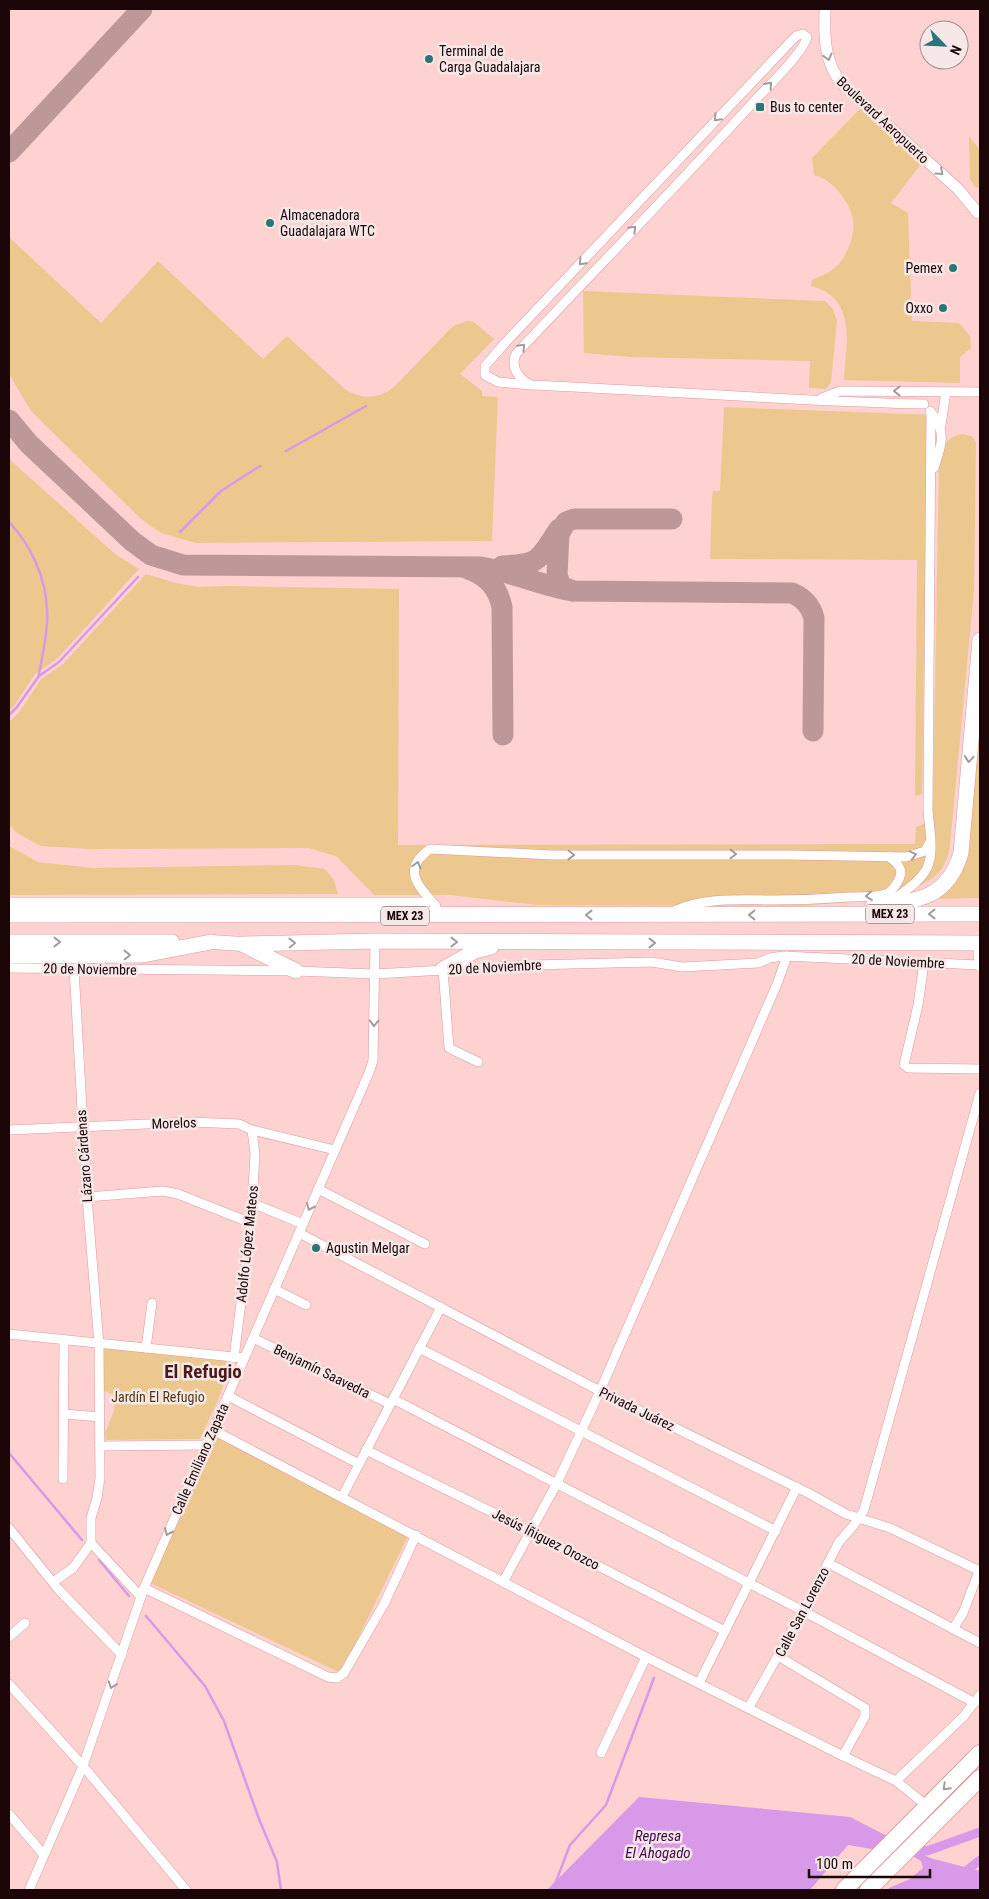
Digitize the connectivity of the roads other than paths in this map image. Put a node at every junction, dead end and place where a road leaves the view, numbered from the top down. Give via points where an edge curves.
1 (824, 9) edge
2 (980, 198) edge
3 (979, 216) edge
4 (531, 385) junction
5 (916, 391) junction
6 (946, 392) junction
7 (980, 392) edge
8 (819, 399) junction
9 (924, 404) junction
10 (931, 412) junction
11 (941, 425) junction
12 (931, 478) junction
13 (980, 640) edge
14 (930, 842) junction
15 (888, 856) junction
16 (9, 905) edge
17 (886, 905) junction
18 (436, 906) junction
19 (800, 914) junction
20 (980, 914) edge
21 (665, 915) junction
22 (9, 916) edge
23 (536, 916) junction
24 (375, 941) junction
25 (9, 942) edge
26 (211, 942) junction
27 (517, 942) junction
28 (980, 943) edge
29 (243, 944) junction
30 (9, 956) edge
31 (787, 956) junction
32 (924, 962) junction
33 (980, 966) edge
34 (9, 968) edge
35 (74, 968) junction
36 (444, 969) junction
37 (296, 971) junction
38 (375, 974) junction
39 (478, 1062) dead end
40 (980, 1069) edge
41 (980, 1093) edge
42 (82, 1126) junction
43 (9, 1130) edge
44 (252, 1130) junction
45 (335, 1150) junction
46 (318, 1189) junction
47 (87, 1197) junction
48 (252, 1202) junction
49 (251, 1223) junction
50 (303, 1224) junction
51 (299, 1233) junction
52 (425, 1244) dead end
53 (274, 1289) junction
54 (152, 1303) dead end
55 (306, 1305) dead end
56 (441, 1306) junction
57 (9, 1334) edge
58 (253, 1338) junction
59 (64, 1340) junction
60 (99, 1344) junction
61 (146, 1348) junction
62 (419, 1348) junction
63 (234, 1358) junction
64 (244, 1358) junction
65 (600, 1391) junction
66 (228, 1396) junction
67 (391, 1402) junction
68 (65, 1414) junction
69 (100, 1417) junction
70 (213, 1430) junction
71 (581, 1432) junction
72 (206, 1445) junction
73 (100, 1446) junction
74 (366, 1450) junction
75 (359, 1464) junction
76 (63, 1479) dead end
77 (557, 1484) junction
78 (798, 1487) junction
79 (342, 1497) junction
80 (859, 1519) junction
81 (9, 1528) edge
82 (530, 1531) junction
83 (776, 1531) junction
84 (416, 1535) junction
85 (91, 1543) junction
86 (828, 1563) junction
87 (980, 1571) edge
88 (53, 1582) junction
89 (503, 1582) junction
90 (748, 1584) junction
91 (143, 1593) junction
92 (803, 1611) junction
93 (25, 1624) dead end
94 (953, 1629) junction
95 (725, 1631) junction
96 (9, 1637) edge
97 (980, 1644) edge
98 (122, 1655) junction
99 (778, 1656) junction
100 (646, 1657) junction
101 (699, 1683) junction
102 (9, 1684) edge
103 (978, 1699) edge
104 (749, 1707) junction
105 (980, 1753) edge
106 (601, 1754) dead end
107 (843, 1756) junction
108 (83, 1766) junction
109 (980, 1778) edge
110 (896, 1781) junction
111 (927, 1806) junction
112 (9, 1814) edge
113 (44, 1855) junction
114 (29, 1890) edge
115 (186, 1890) edge
116 (844, 1890) edge
117 (868, 1890) edge

1 -> 3 street, Boulevard Aeropuerto via 826,49 834,74 958,189
2 - 3 street
4 -> 4 street via 518,376 516,354 780,73 806,44 805,35 796,36 485,366 485,375 498,382
4 - 8 street
5 - 6 street
5 -> 8 street via 840,391
5 - 9 street
6 - 7 street
6 - 11 street
8 - 9 street
9 - 10 street
10 - 11 street
10 - 12 street
11 - 12 street
12 - 14 street
13 -> 17 highway via 961,853 957,865 941,888 927,896
15 -> 14 street via 917,854
14 - 17 street via 926,868 914,883
18 -> 15 street via 418,885 414,870 419,857 430,849 552,855
15 -> 21 street via 901,870 900,878 894,888 883,894 702,902
16 - 18 highway
17 - 19 highway
18 - 23 highway
20 -> 19 highway, MEX 23
19 -> 21 highway, MEX 23
21 -> 23 highway, MEX 23
22 - 23 highway, MEX 23
24 -> 27 highway, MEX 23
29 -> 24 highway, MEX 23
24 - 38 street, Calle Emiliano Zapata
25 -> 26 highway, MEX 23
26 - 29 main road, MEX 23
30 -> 26 highway via 142,955
27 -> 28 highway, MEX 23
27 - 36 highway via 475,950
28 - 33 street
29 - 37 highway
31 - 32 street, 20 de Noviembre
31 - 36 street, 20 de Noviembre via 758,963 682,967 652,962
31 - 65 street
32 - 33 street, 20 de Noviembre
32 - 40 street via 904,1065 908,1068
34 - 35 street, 20 de Noviembre
35 - 37 street, 20 de Noviembre
35 - 42 street, Lázaro Cárdenas
36 - 38 street, 20 de Noviembre
36 - 39 street via 449,1048
37 - 38 street, 20 de Noviembre
38 -> 45 street, Calle Emiliano Zapata via 373,1061
41 - 80 street, Calle San Lorenzo via 867,1501
42 - 43 street, Morelos
42 - 44 street, Morelos via 192,1122 239,1124
42 - 47 street, Lázaro Cárdenas
44 - 45 street, Morelos
44 - 48 street, Adolfo López Mateos via 255,1154
45 - 46 street, Calle Emiliano Zapata
46 -> 50 street, Calle Emiliano Zapata
46 - 52 street
47 - 49 street via 163,1191
47 - 60 street, Lázaro Cárdenas
48 - 49 street, Adolfo López Mateos
48 - 50 street
49 - 63 street, Adolfo López Mateos
50 - 51 street, Calle Emiliano Zapata
51 - 53 street, Calle Emiliano Zapata
51 - 56 street, Privada Juárez
53 - 55 street
53 - 58 street, Calle Emiliano Zapata
54 - 61 street
56 - 62 street
56 - 65 street, Privada Juárez
57 - 59 street
58 - 64 street, Calle Emiliano Zapata
58 - 67 street, Benjamín Saavedra
59 - 60 street
59 - 68 street
60 - 61 street
60 - 69 street, Lázaro Cárdenas
61 - 63 street
62 - 67 street
62 - 71 street
63 - 64 street
64 - 66 street, Calle Emiliano Zapata
65 - 71 street
65 - 78 street, Privada Juárez
66 - 70 street, Calle Emiliano Zapata
66 - 75 street
67 - 74 street
67 - 77 street, Benjamín Saavedra
68 - 69 street
68 - 76 street
69 - 73 street, Lázaro Cárdenas
70 - 72 street, Calle Emiliano Zapata
70 - 79 street
71 - 77 street
71 - 83 street
72 - 73 street
72 -> 91 street, Calle Emiliano Zapata
73 - 85 street, Lázaro Cárdenas via 100,1478 90,1518
74 - 75 street
74 - 82 street, Jesús Íñiguez Orozco
75 - 79 street
77 - 82 street
77 - 90 street, Benjamín Saavedra
78 - 80 street, Privada Juárez
78 - 83 street
79 - 84 street
80 - 86 street, Calle San Lorenzo via 839,1542
80 - 87 street, Privada Juárez via 890,1528
81 - 88 street
82 - 89 street
82 - 95 street, Jesús Íñiguez Orozco
83 - 90 street
84 - 89 street
84 - 91 street via 384,1604 344,1673 337,1678 328,1677
85 - 88 street via 73,1568
85 - 91 street
86 - 92 street, Calle San Lorenzo
86 - 94 street
87 - 94 street
88 - 98 street
89 - 100 street
90 - 92 street, Benjamín Saavedra
90 - 95 street
91 - 98 street, Calle Emiliano Zapata
92 - 99 street, Calle San Lorenzo
92 - 103 street, Benjamín Saavedra
93 - 96 street
94 - 97 street
95 - 101 street
98 -> 108 street, Calle Emiliano Zapata
99 - 104 street, Calle San Lorenzo
99 - 107 street via 865,1708 865,1716
100 - 101 street
100 - 106 street
101 - 104 street
102 - 108 street
103 - 110 street
104 - 107 street
105 -> 111 highway
107 - 110 street
108 - 113 street, Calle Emiliano Zapata
108 - 115 street
109 - 117 highway
110 - 111 street
111 - 116 highway
112 - 113 street
113 - 114 street, Calle Emiliano Zapata

